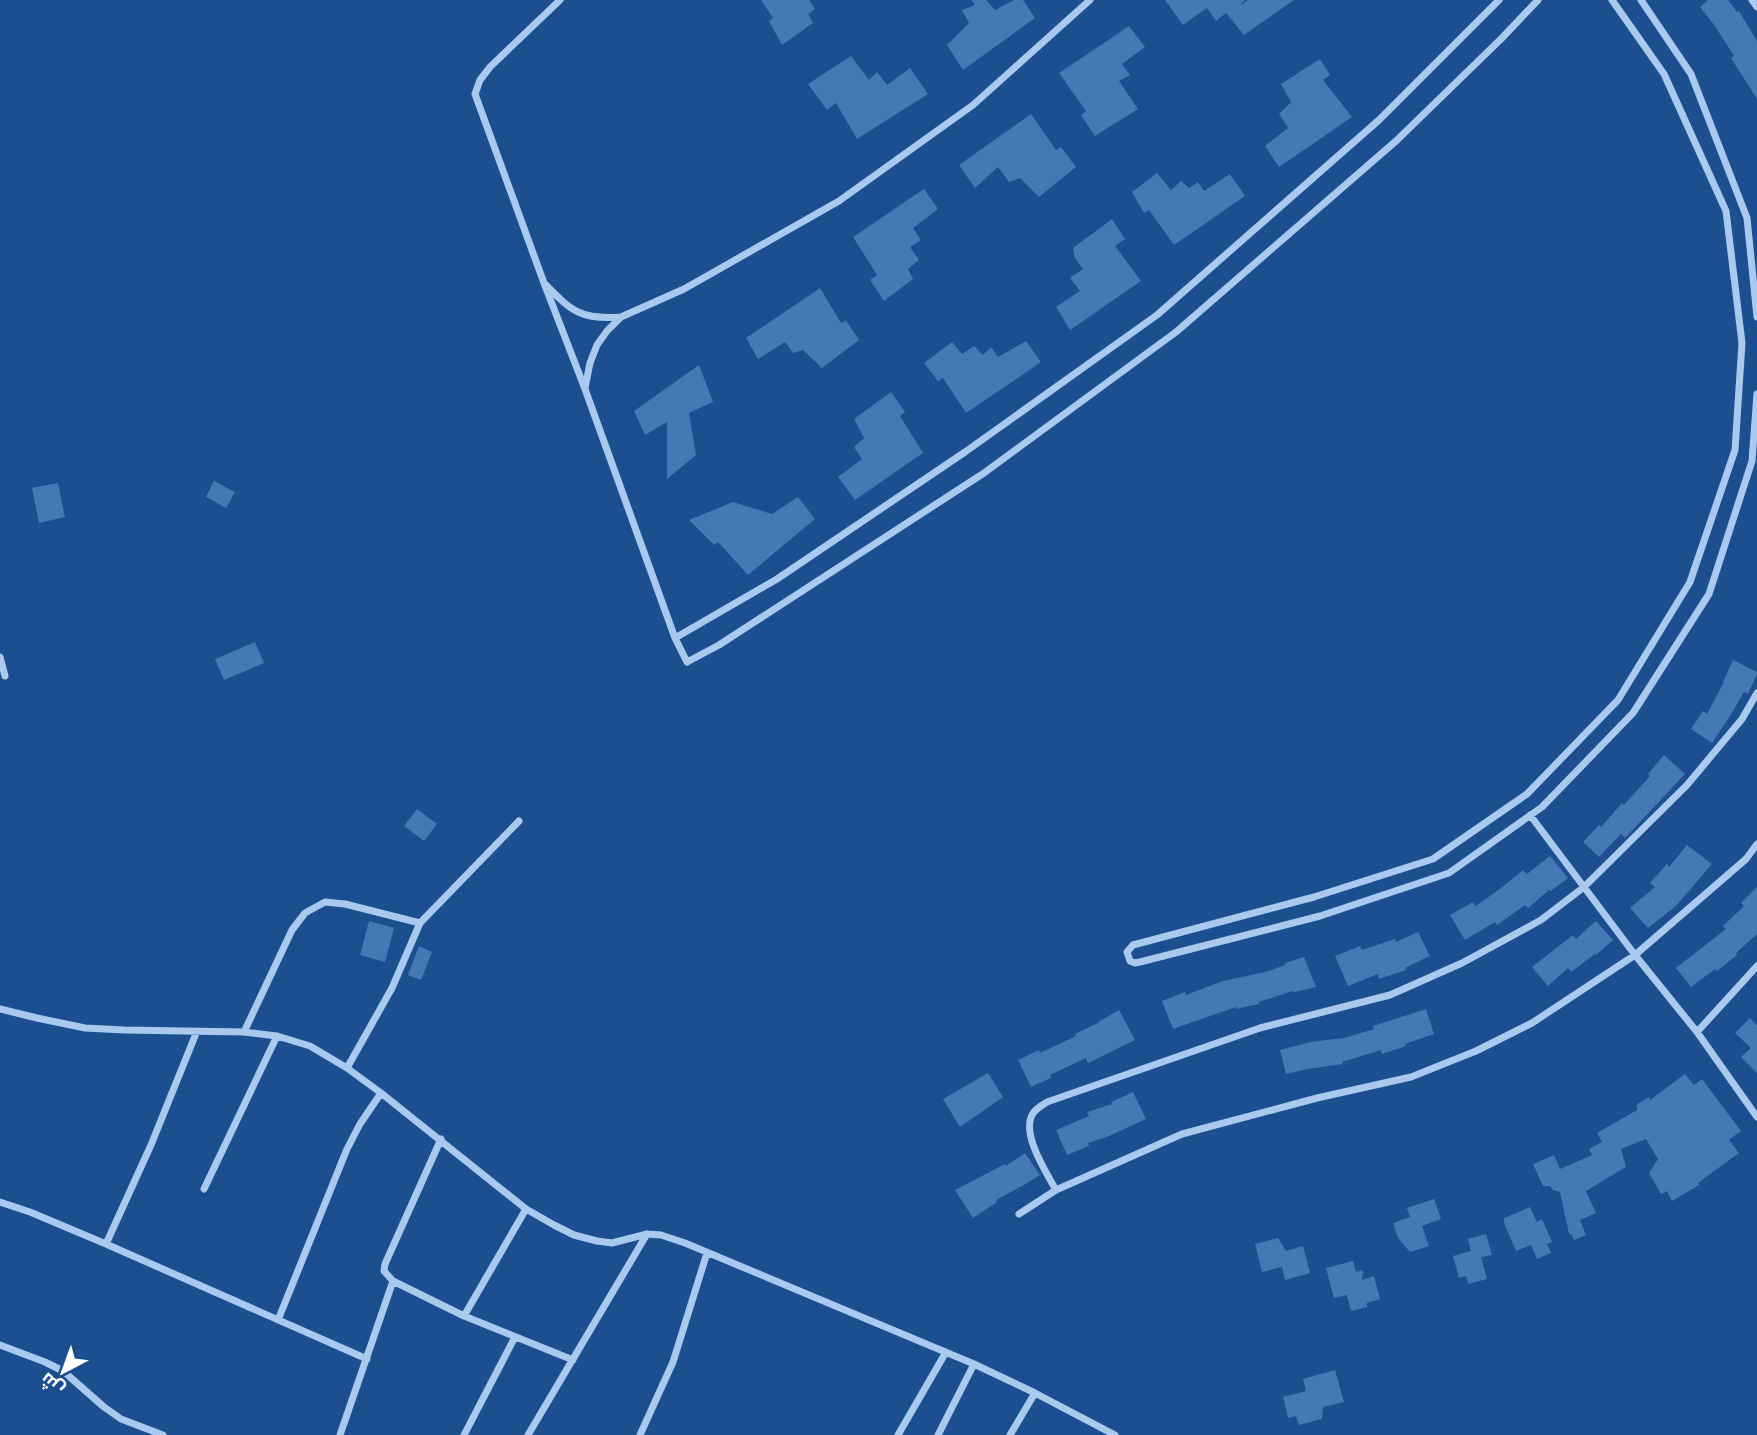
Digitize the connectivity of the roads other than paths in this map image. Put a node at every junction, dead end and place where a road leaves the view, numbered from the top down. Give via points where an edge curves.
1 (560, 0) edge
2 (1090, 0) edge
3 (1499, 0) edge
4 (1538, 0) edge
5 (1612, 0) edge
6 (1641, 0) edge
7 (1752, 0) edge
8 (1757, 7) edge
9 (544, 283) junction
10 (621, 317) junction
11 (1757, 317) edge
12 (585, 389) junction
13 (1757, 394) edge
14 (675, 638) junction
15 (0, 657) edge
16 (5, 676) dead end
17 (1757, 693) edge
18 (1530, 815) junction
19 (519, 821) dead end
20 (1757, 844) edge
21 (1584, 887) junction
22 (420, 923) junction
23 (1635, 956) junction
24 (1757, 966) edge
25 (0, 1009) edge
26 (197, 1031) junction
27 (244, 1032) junction
28 (1697, 1032) junction
29 (277, 1036) junction
30 (347, 1068) junction
31 (381, 1093) junction
32 (1757, 1117) edge
33 (442, 1139) junction
34 (204, 1189) dead end
35 (1056, 1190) junction
36 (0, 1202) edge
37 (526, 1209) junction
38 (1019, 1214) dead end
39 (647, 1234) junction
40 (106, 1244) junction
41 (707, 1253) junction
42 (393, 1281) junction
43 (464, 1315) junction
44 (278, 1320) junction
45 (515, 1337) junction
46 (0, 1345) edge
47 (946, 1352) junction
48 (367, 1359) junction
49 (573, 1360) junction
50 (974, 1364) junction
51 (1035, 1393) junction
52 (163, 1435) edge
53 (340, 1435) edge
54 (464, 1435) edge
55 (528, 1435) edge
56 (640, 1435) edge
57 (898, 1435) edge
58 (938, 1435) edge
59 (1010, 1435) edge
60 (1115, 1435) edge

1 - 9 street via 490,67 475,94
2 - 10 street via 973,105 839,201 684,289
3 - 14 street via 1379,120 1157,315 788,572
4 - 14 street via 1396,141 1176,332 985,473 719,645 687,662
5 - 18 street via 1664,74 1726,211 1742,342 1735,450 1690,582 1618,699 1527,794 1433,859 1314,897 1133,945 1128,957 1140,962 1320,916 1449,873
6 - 11 street via 1691,74 1747,218
7 - 8 street
9 - 10 street via 582,315
9 - 12 street
10 - 12 street via 597,345
12 - 14 street
13 - 18 street via 1752,461 1709,594 1633,713
15 - 16 street
17 - 21 street via 1742,719 1687,785
18 - 21 street
19 - 22 street
20 - 23 street via 1746,859
21 - 23 street
21 - 35 street via 1541,920 1390,995 1260,1028 1047,1101 1033,1112 1029,1125
22 - 27 street via 325,902 305,913 292,930
22 - 30 street via 392,988
23 - 28 street
23 - 35 street via 1532,1023 1476,1051 1411,1077 1182,1134
24 - 28 street
25 - 26 street via 85,1028
26 - 27 street
26 - 40 street
27 - 29 street
28 - 32 street
29 - 30 street via 310,1046
29 - 34 street
30 - 31 street
31 - 33 street
31 - 44 street via 346,1149
33 - 37 street
33 - 42 street via 385,1264 384,1271
35 - 38 street
36 - 40 street
37 - 39 street via 575,1235 597,1241 612,1243
37 - 43 street
39 - 41 street
39 - 49 street
40 - 44 street
41 - 47 street
41 - 56 street via 673,1362
42 - 43 street
42 - 48 street
43 - 45 street
44 - 48 street
45 - 49 street
45 - 54 street
46 - 52 street via 63,1371 121,1419
47 - 50 street
47 - 57 street
48 - 53 street
49 - 55 street
50 - 51 street
50 - 58 street
51 - 59 street
51 - 60 street

